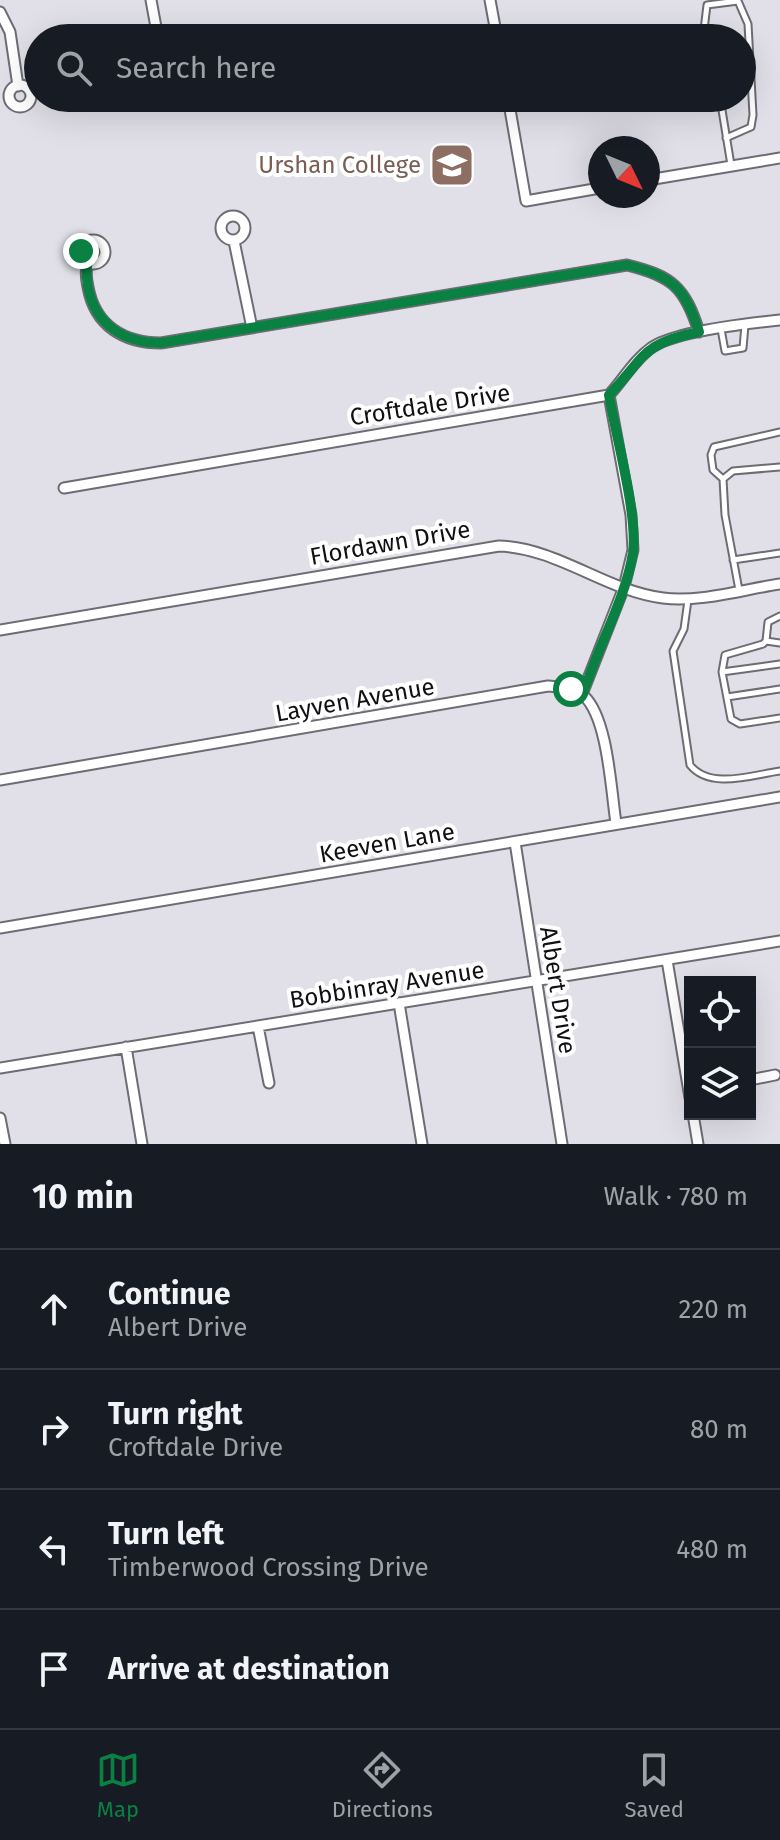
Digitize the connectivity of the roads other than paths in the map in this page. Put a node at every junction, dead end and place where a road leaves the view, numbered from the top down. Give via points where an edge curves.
1 (151, 0) edge
2 (490, 0) edge
3 (0, 12) edge
4 (155, 24) edge
5 (494, 24) edge
6 (705, 24) edge
7 (748, 24) edge
8 (18, 86) dead end
9 (510, 112) edge
10 (722, 112) edge
11 (753, 112) edge
12 (726, 138) junction
13 (780, 158) edge
14 (731, 166) junction
15 (660, 178) edge
16 (588, 190) edge
17 (234, 241) dead end
18 (88, 262) dead end
19 (780, 320) edge
20 (745, 325) junction
21 (252, 328) junction
22 (721, 329) junction
23 (699, 332) junction
24 (609, 395) junction
25 (780, 432) edge
26 (780, 467) edge
27 (723, 479) junction
28 (64, 488) dead end
29 (780, 553) edge
30 (733, 560) junction
31 (780, 584) edge
32 (624, 587) junction
33 (739, 590) junction
34 (688, 599) junction
35 (780, 616) edge
36 (0, 630) edge
37 (766, 641) junction
38 (780, 643) edge
39 (780, 664) edge
40 (722, 672) junction
41 (780, 689) edge
42 (582, 694) junction
43 (727, 697) junction
44 (780, 718) edge
45 (780, 771) edge
46 (0, 780) edge
47 (780, 797) edge
48 (616, 823) junction
49 (515, 842) junction
50 (0, 928) edge
51 (780, 941) edge
52 (667, 960) junction
53 (537, 981) junction
54 (399, 1003) junction
55 (258, 1026) junction
56 (126, 1047) junction
57 (684, 1058) edge
58 (0, 1068) edge
59 (775, 1075) dead end
60 (756, 1079) edge
61 (269, 1083) dead end
62 (0, 1118) edge
63 (694, 1120) edge
64 (5, 1144) edge
65 (142, 1144) edge
66 (422, 1144) edge
67 (562, 1144) edge
68 (698, 1144) edge

1 - 4 street
2 - 5 street
3 - 8 street via 10,32
6 - 7 lane via 707,5 738,1
9 - 16 street via 526,201
10 - 12 lane
11 - 12 lane via 751,127
12 - 14 lane
13 - 14 street
14 - 15 street
17 - 21 street
18 - 21 street via 91,301 125,339 161,343
19 - 20 street
20 - 22 street
20 - 22 lane via 743,348 725,351
21 - 23 street via 627,265 665,277 682,291
22 - 23 street
23 - 24 street via 648,350
24 - 28 street, Croftdale Drive
24 - 32 street via 634,534
25 - 27 lane via 714,447 713,470
26 - 27 lane via 733,471
27 - 30 lane
29 - 30 lane
30 - 33 lane
31 - 33 street, Flordawn Drive
32 - 34 street, Flordawn Drive
32 - 36 street, Flordawn Drive via 540,553 499,546
32 - 42 street
33 - 34 street, Flordawn Drive
34 - 45 lane via 684,629 673,651 690,765 697,774 717,779
35 - 37 lane via 768,622
37 - 38 lane
37 - 40 lane via 725,655
39 - 40 lane
40 - 43 lane
41 - 43 lane
42 - 46 street, Layven Avenue via 548,686
42 - 48 street via 600,725
43 - 44 lane via 731,719 740,724
47 - 48 street, Keeven Lane
48 - 49 street, Keeven Lane
49 - 50 street, Keeven Lane
49 - 53 street, Albert Drive
51 - 52 street, Bobbinray Avenue
52 - 53 street, Bobbinray Avenue
52 - 57 street
53 - 54 street, Bobbinray Avenue
53 - 67 street, Albert Drive
54 - 55 street, Bobbinray Avenue
54 - 66 street
55 - 56 street, Bobbinray Avenue
55 - 61 street
56 - 58 street, Bobbinray Avenue
56 - 65 street
59 - 60 street
62 - 64 street
63 - 68 street

